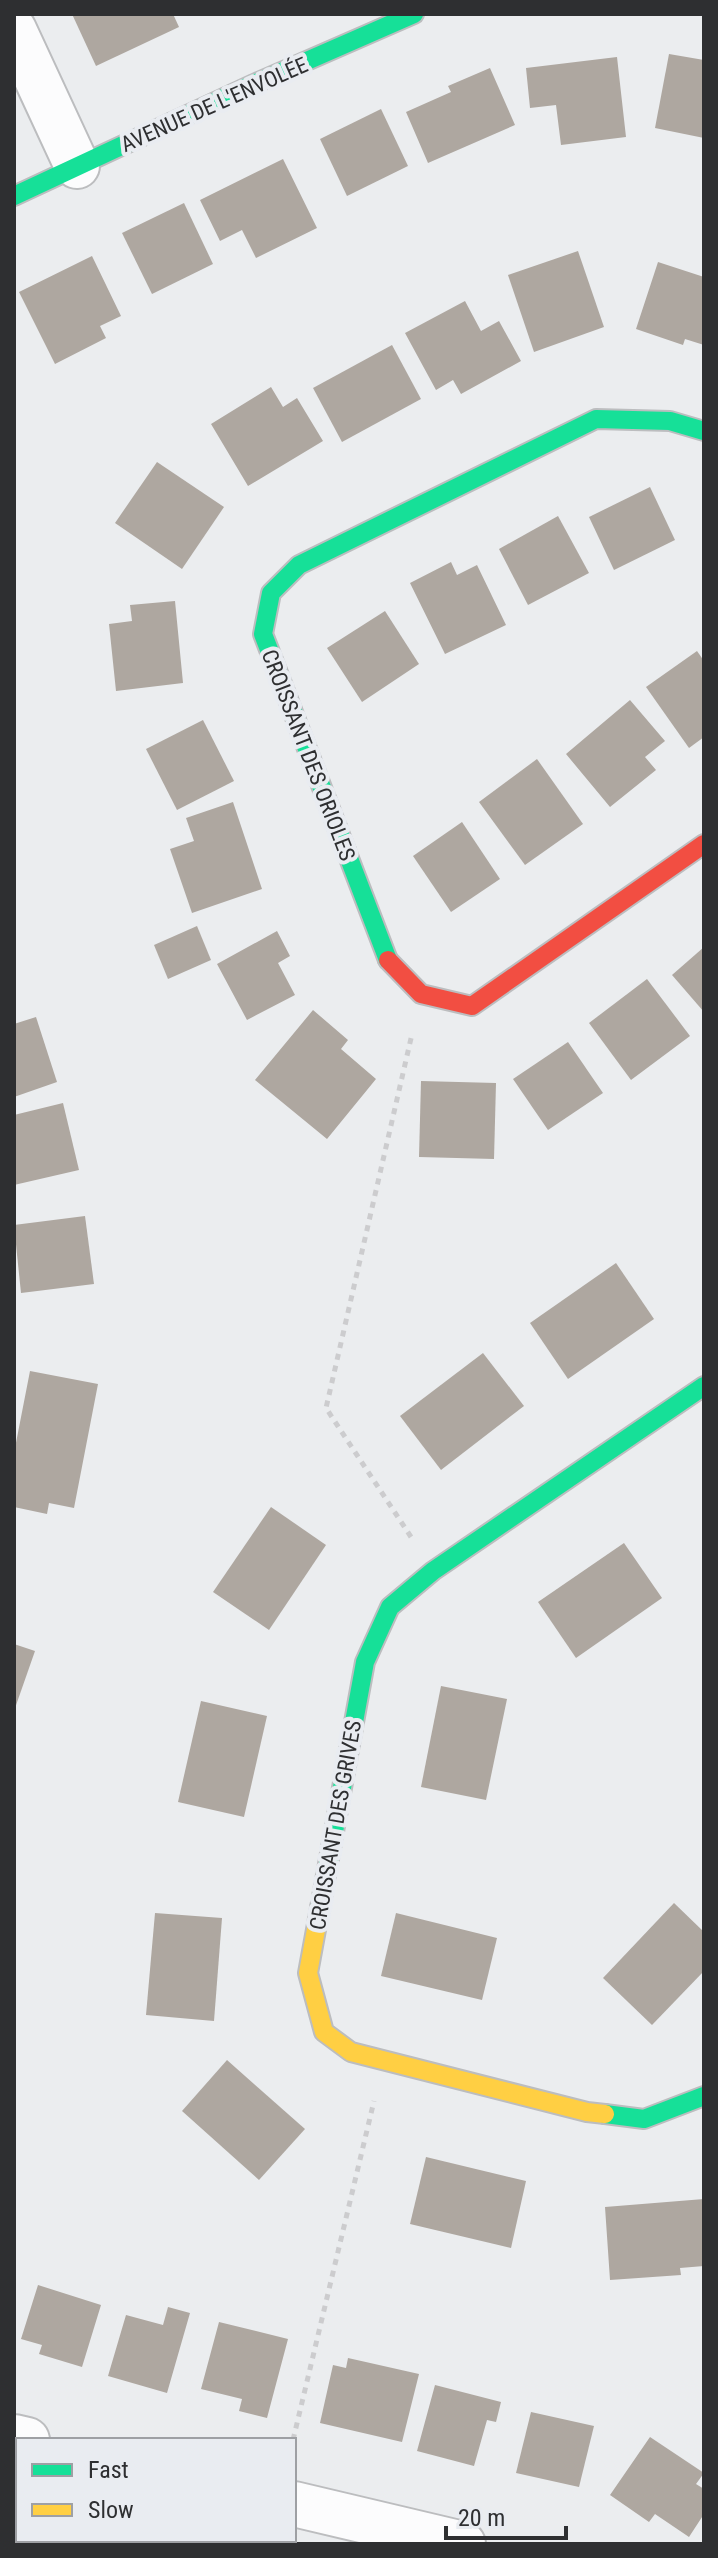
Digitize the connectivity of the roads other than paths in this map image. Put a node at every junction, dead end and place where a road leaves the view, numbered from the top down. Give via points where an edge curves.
1 (414, 14) edge
2 (14, 30) edge
3 (77, 166) junction
4 (14, 196) edge
5 (704, 431) edge
6 (704, 844) edge
7 (704, 1386) edge
8 (704, 2096) edge
9 (296, 2504) edge
10 (463, 2544) edge

1 - 3 street, AVENUE DE L'ENVOLÉE
2 - 3 street
3 - 4 street, AVENUE DE L'ENVOLÉE
5 - 6 street, CROISSANT DES ORIOLES via 670,421 596,419 299,565 271,593 263,634 387,959 421,994 472,1006
7 - 8 street, CROISSANT DES GRIVES via 433,1571 390,1607 365,1662 308,1973 324,2032 351,2052 587,2112 644,2119
9 - 10 street

